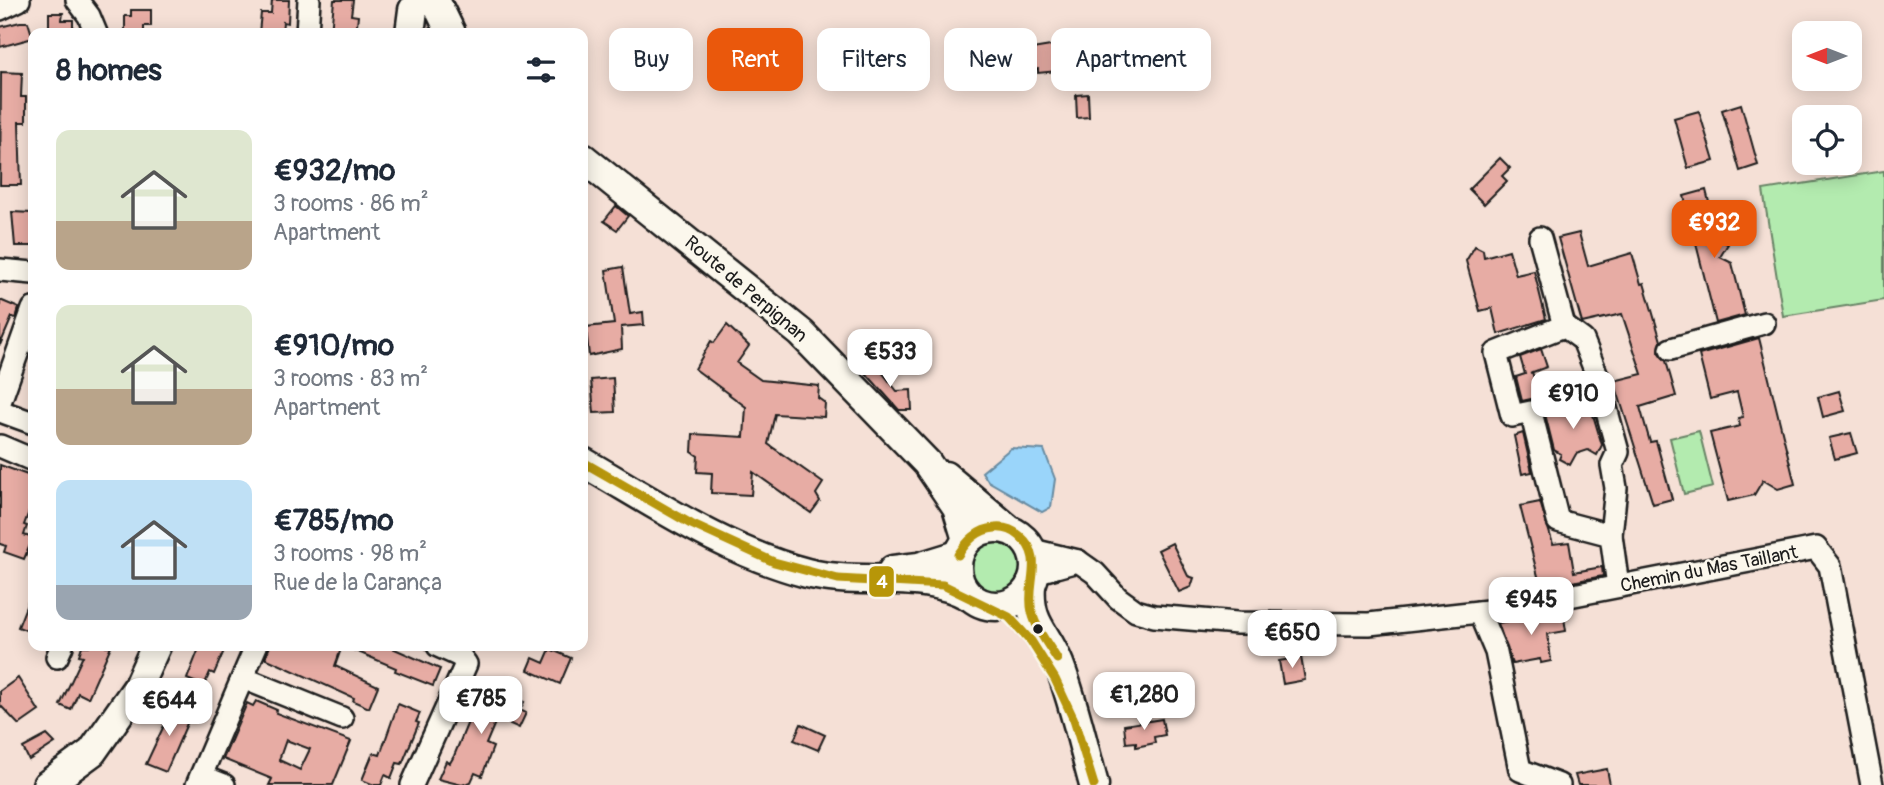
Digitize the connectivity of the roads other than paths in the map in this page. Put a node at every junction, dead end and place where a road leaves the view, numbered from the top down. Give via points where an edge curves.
1 (19, 0) edge
2 (77, 0) edge
3 (309, 0) edge
4 (419, 0) edge
5 (0, 9) edge
6 (442, 17) edge
7 (94, 28) edge
8 (307, 28) edge
9 (410, 28) edge
10 (417, 28) edge
11 (588, 162) edge
12 (1540, 238) dead end
13 (0, 270) edge
14 (28, 272) edge
15 (28, 323) edge
16 (1764, 323) dead end
17 (1564, 327) junction
18 (1671, 349) dead end
19 (0, 402) edge
20 (0, 411) edge
21 (28, 422) edge
22 (0, 446) edge
23 (588, 452) edge
24 (28, 458) edge
25 (927, 463) junction
26 (588, 465) edge
27 (1007, 528) junction
28 (1611, 535) junction
29 (962, 547) junction
30 (1033, 569) junction
31 (1618, 586) junction
32 (981, 601) junction
33 (1479, 612) junction
34 (154, 651) edge
35 (254, 651) edge
36 (449, 651) edge
37 (243, 678) junction
38 (342, 718) dead end
39 (1079, 730) junction
40 (1875, 776) edge
41 (199, 780) edge
42 (47, 785) edge
43 (224, 785) edge
44 (412, 785) edge
45 (1094, 785) edge
46 (1559, 785) edge

1 - 5 street
2 - 7 street
3 - 8 street
4 - 9 main road
6 - 10 main road
11 - 25 main road, Route de Perpignan via 801,333
12 - 17 street
13 - 14 street
15 - 19 street
16 - 18 street
17 - 28 street via 1583,340 1618,452 1612,465 1616,488
17 - 28 street via 1496,353 1512,416 1531,412 1558,521
20 - 21 street
22 - 24 street
23 - 29 main road via 699,517 776,551 862,569 898,570
25 - 27 main road, Route de Perpignan
25 - 29 main road, Route de Perpignan via 957,507
26 - 32 main road via 686,525 748,554 809,573 852,580 939,584
27 - 29 main road via 985,528
27 - 30 main road via 1017,533
28 - 31 street
29 - 32 main road via 957,577
30 - 32 main road via 1015,601
30 - 33 street, Chemin du Mas Taillant via 1078,561 1118,598 1136,611 1154,616 1237,623 1369,624
30 - 39 main road via 1030,601 1034,621 1059,662
31 - 33 street, Chemin du Mas Taillant
31 - 40 street, Chemin du Mas Taillant via 1816,548 1830,566
32 - 39 main road via 1016,622
33 - 46 street via 1496,652 1520,770
34 - 42 main road via 137,688 92,752
35 - 37 street
36 - 44 street via 466,664
37 - 38 street
37 - 41 street
39 - 45 main road
41 - 43 street

